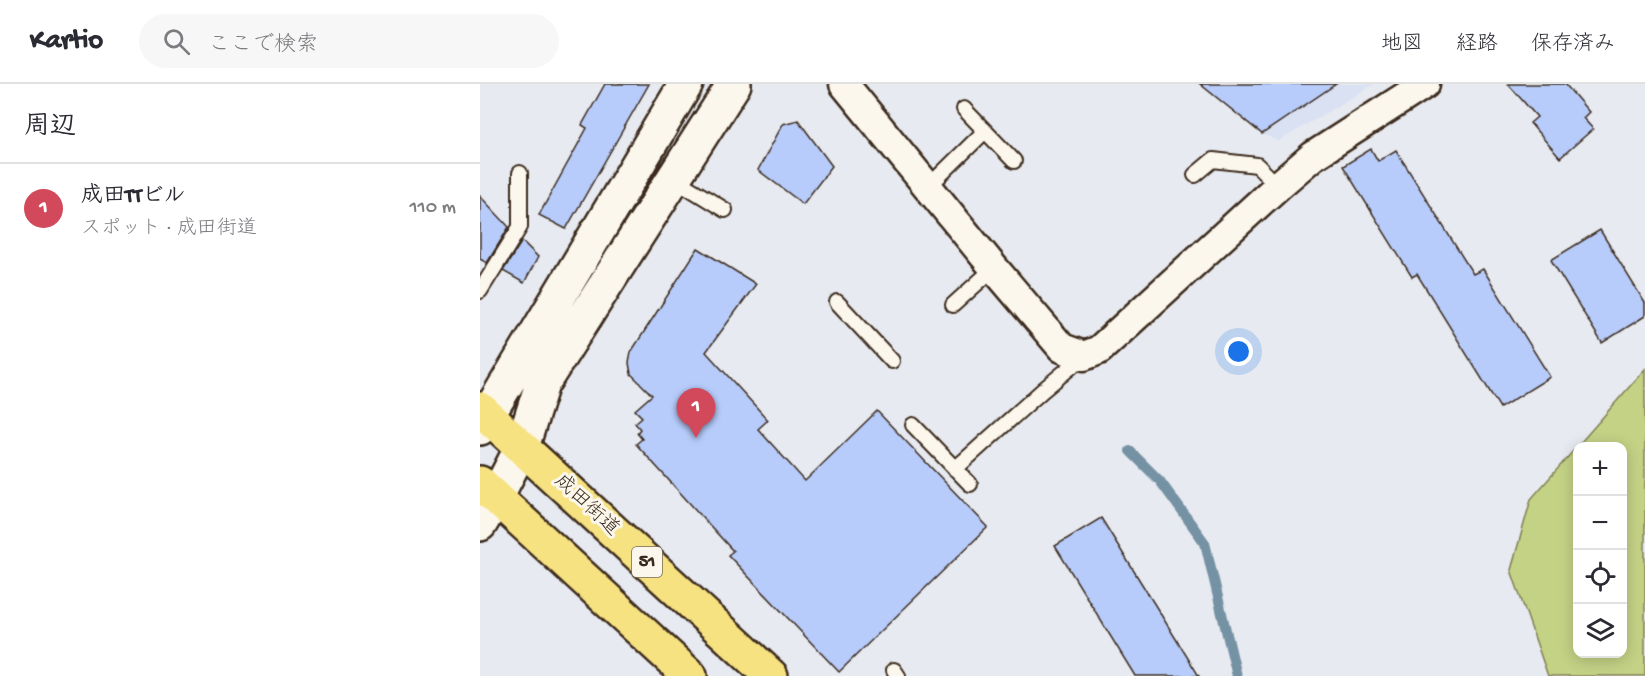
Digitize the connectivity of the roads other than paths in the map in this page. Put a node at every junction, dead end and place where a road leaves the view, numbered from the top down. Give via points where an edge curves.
1 (686, 84) edge
2 (734, 84) edge
3 (844, 84) edge
4 (1425, 84) edge
5 (964, 109) dead end
6 (985, 131) junction
7 (1014, 161) dead end
8 (520, 172) dead end
9 (1195, 175) dead end
10 (673, 178) junction
11 (1278, 186) junction
12 (928, 187) junction
13 (724, 210) dead end
14 (994, 268) junction
15 (480, 291) edge
16 (837, 302) dead end
17 (953, 305) dead end
18 (1084, 356) junction
19 (892, 361) dead end
20 (482, 417) edge
21 (913, 425) dead end
22 (522, 447) junction
23 (955, 469) junction
24 (970, 484) dead end
25 (485, 502) edge
26 (690, 676) edge
27 (771, 676) edge

1 - 20 street
2 - 10 street
3 - 12 street via 902,170
4 - 11 street via 1313,156
5 - 6 lane
6 - 7 lane
6 - 12 lane
8 - 15 lane via 520,227
9 - 11 lane via 1213,160 1257,165
10 - 13 lane
10 - 22 street via 542,384
11 - 18 street via 1099,350
12 - 14 street
14 - 17 lane
14 - 18 street via 1045,316 1062,348
16 - 19 lane
18 - 23 lane
20 - 22 highway, 成田街道 / 51
21 - 23 lane
22 - 25 street
22 - 27 highway, 成田街道 / 51
23 - 24 lane
25 - 26 highway

